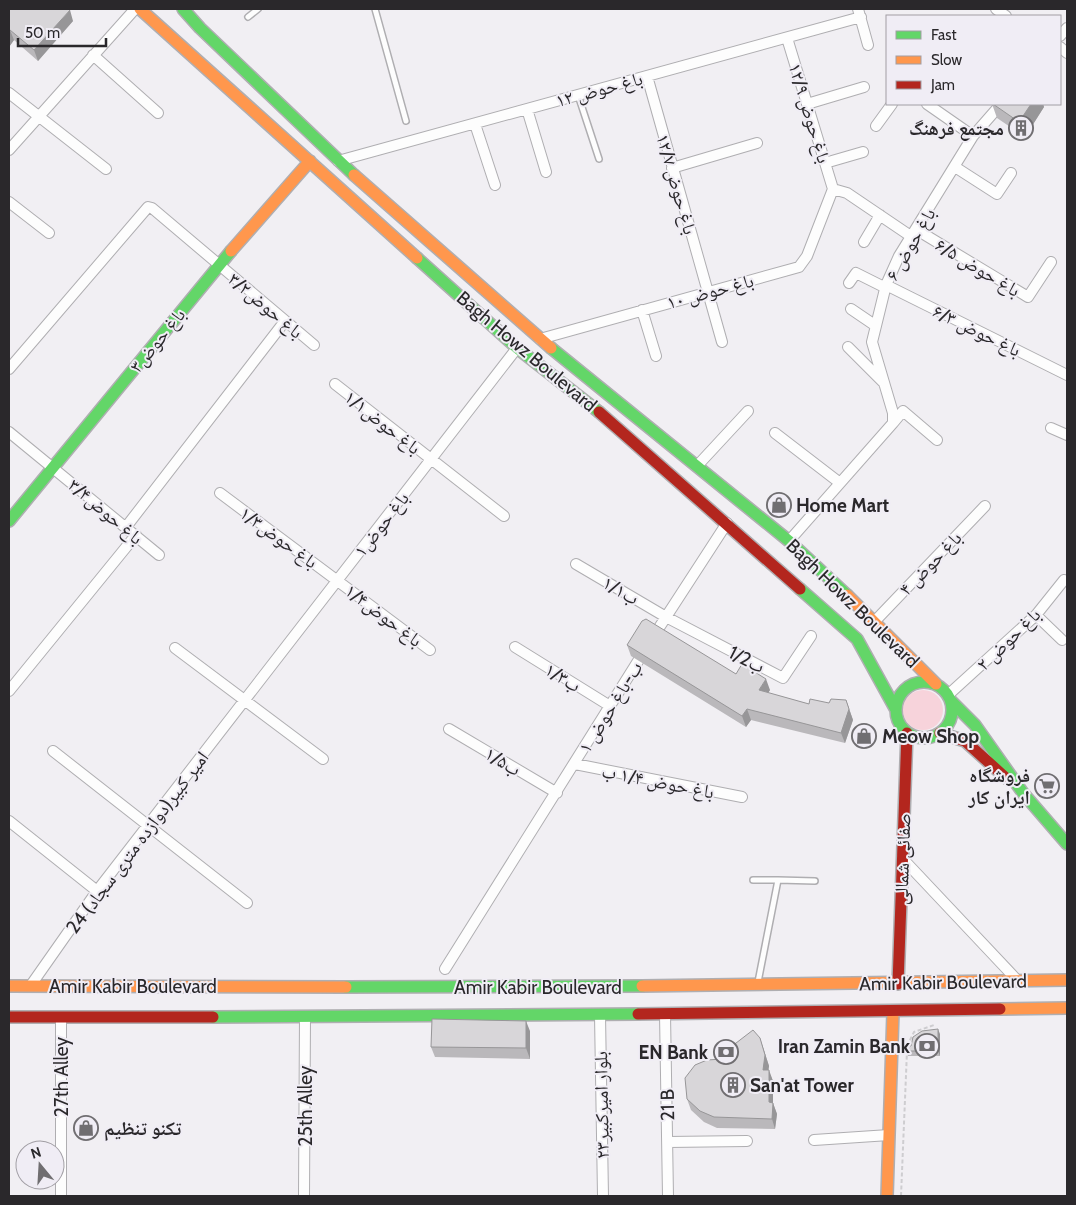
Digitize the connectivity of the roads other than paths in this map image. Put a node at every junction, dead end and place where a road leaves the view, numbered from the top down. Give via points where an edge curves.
1 (135, 9) edge
2 (140, 9) edge
3 (183, 9) edge
4 (258, 9) edge
5 (375, 9) edge
6 (859, 13) edge
7 (248, 17) dead end
8 (787, 38) junction
9 (868, 45) dead end
10 (93, 55) junction
11 (232, 56) junction
12 (214, 74) junction
13 (647, 76) junction
14 (864, 87) dead end
15 (9, 93) edge
16 (578, 95) junction
17 (807, 104) junction
18 (891, 105) edge
19 (928, 105) edge
20 (1000, 105) edge
21 (527, 109) junction
22 (158, 113) dead end
23 (39, 116) junction
24 (406, 121) dead end
25 (475, 124) junction
26 (876, 126) dead end
27 (974, 136) junction
28 (757, 143) dead end
29 (9, 150) edge
30 (863, 152) dead end
31 (599, 159) dead end
32 (310, 161) junction
33 (338, 161) junction
34 (825, 163) junction
35 (955, 167) junction
36 (672, 168) junction
37 (106, 169) dead end
38 (546, 172) dead end
39 (1011, 173) dead end
40 (495, 185) dead end
41 (833, 189) junction
42 (9, 202) edge
43 (880, 215) junction
44 (49, 233) dead end
45 (914, 233) junction
46 (864, 242) dead end
47 (1050, 262) dead end
48 (218, 266) junction
49 (849, 283) dead end
50 (886, 286) junction
51 (708, 291) junction
52 (851, 309) dead end
53 (642, 310) junction
54 (285, 320) junction
55 (876, 326) junction
56 (540, 339) junction
57 (722, 342) dead end
58 (314, 345) dead end
59 (848, 347) dead end
60 (517, 348) junction
61 (656, 356) dead end
62 (9, 369) edge
63 (1067, 374) edge
64 (335, 384) dead end
65 (885, 384) junction
66 (612, 396) junction
67 (748, 411) dead end
68 (600, 412) junction
69 (892, 423) junction
70 (1051, 428) dead end
71 (9, 432) edge
72 (775, 433) dead end
73 (1067, 435) edge
74 (937, 440) dead end
75 (431, 459) junction
76 (697, 466) junction
77 (53, 467) junction
78 (840, 483) junction
79 (220, 493) dead end
80 (985, 506) dead end
81 (504, 516) dead end
82 (9, 521) edge
83 (727, 523) junction
84 (126, 527) junction
85 (136, 536) junction
86 (789, 541) junction
87 (159, 555) dead end
88 (576, 564) dead end
89 (338, 580) junction
90 (1064, 580) dead end
91 (1036, 615) junction
92 (666, 617) junction
93 (875, 621) junction
94 (811, 636) dead end
95 (1062, 640) dead end
96 (515, 647) dead end
97 (175, 648) dead end
98 (430, 650) dead end
99 (11, 684) edge
100 (936, 684) junction
101 (950, 698) junction
102 (244, 699) junction
103 (610, 706) junction
104 (895, 708) junction
105 (449, 729) dead end
106 (907, 733) junction
107 (940, 733) junction
108 (53, 751) dead end
109 (323, 759) dead end
110 (574, 764) junction
111 (557, 793) junction
112 (1023, 793) junction
113 (742, 797) dead end
114 (9, 821) edge
115 (148, 827) junction
116 (1067, 844) edge
117 (902, 858) junction
118 (753, 880) dead end
119 (778, 880) junction
120 (815, 881) dead end
121 (97, 891) junction
122 (247, 903) dead end
123 (445, 969) dead end
124 (1017, 980) junction
125 (1067, 980) edge
126 (898, 984) junction
127 (32, 985) junction
128 (757, 985) junction
129 (9, 986) edge
130 (524, 1001) junction
131 (1067, 1008) edge
132 (893, 1012) junction
133 (666, 1014) junction
134 (600, 1015) junction
135 (305, 1016) junction
136 (9, 1017) edge
137 (61, 1017) junction
138 (889, 1135) junction
139 (814, 1140) dead end
140 (747, 1141) dead end
141 (668, 1142) junction
142 (62, 1196) edge
143 (304, 1196) edge
144 (603, 1196) edge
145 (668, 1196) edge
146 (888, 1196) edge

1 - 10 street
2 - 12 main road, Bagh Howz Boulevard
3 - 11 main road, Bagh Howz Boulevard
4 - 7 lane
5 - 24 lane
6 - 8 street, ۱۲ باغ حوض
6 - 9 street
8 - 13 street, ۱۲ باغ حوض
8 - 17 street, ۱۲/۹ باغ حوض
10 - 22 street
10 - 23 street
11 - 12 main road
11 - 33 main road, Bagh Howz Boulevard
12 - 32 main road, Bagh Howz Boulevard
13 - 16 street, ۱۲ باغ حوض
13 - 36 street, ۱۲/۷ باغ حوض
14 - 17 street
15 - 23 street
16 - 21 street, ۱۲ باغ حوض
16 - 31 lane
17 - 34 street, ۱۲/۹ باغ حوض
18 - 26 street
19 - 27 street
20 - 27 street, ۶ باغ حوض
21 - 25 street, ۱۲ باغ حوض
21 - 38 street
23 - 29 street
23 - 37 street
25 - 33 street, ۱۲ باغ حوض
25 - 40 street
27 - 35 street, ۶ باغ حوض
28 - 36 street
30 - 34 street
32 - 48 main road, باغ حوض۳
32 - 60 main road, Bagh Howz Boulevard
33 - 56 main road, Bagh Howz Boulevard
34 - 41 street, ۱۲/۹ باغ حوض
35 - 39 street via 997,194
35 - 45 street, ۶ باغ حوض
36 - 51 street, ۱۲/۷ باغ حوض
41 - 43 street via 847,193
41 - 51 street, ۱۰ باغ حوض via 807,256 798,266
42 - 44 street
43 - 45 street
43 - 46 street
45 - 47 street, ۶/۵ باغ حوض via 1028,297
45 - 50 street, ۶ باغ حوض
48 - 54 street, باغ حوض۳/۲
48 - 62 street, باغ حوض۳/۲ via 148,207
48 - 77 main road, باغ حوض۳
49 - 50 street, ۶/۳ باغ حوض via 856,273
50 - 55 street, ۶ باغ حوض
50 - 63 street, ۶/۳ باغ حوض
51 - 53 street, ۱۰ باغ حوض
51 - 57 street, ۱۲/۷ باغ حوض
52 - 55 street
53 - 56 street, ۱۰ باغ حوض
53 - 61 street
54 - 58 street, باغ حوض۳/۲
54 - 84 street
55 - 65 street, ۶ باغ حوض via 872,342
56 - 66 main road, Bagh Howz Boulevard
59 - 65 street
60 - 68 main road, Bagh Howz Boulevard
60 - 75 street, باغ حوض۱
64 - 75 street, باغ حوض۱/۱
65 - 69 street, ۶ باغ حوض via 893,412
66 - 68 main road
66 - 76 main road, Bagh Howz Boulevard
67 - 76 street
68 - 83 main road, Bagh Howz Boulevard
69 - 74 street via 903,411
69 - 78 street
70 - 73 street
71 - 77 street, باغ حوض۳/۴
72 - 78 street
75 - 81 street, باغ حوض۱/۱
75 - 89 street, باغ حوض۱
76 - 86 main road, Bagh Howz Boulevard
77 - 82 main road, باغ حوض۳
77 - 84 street, باغ حوض۳/۴
78 - 86 street
79 - 89 street, باغ حوض۱/۳
80 - 93 street, ۴ باغ حوض
83 - 92 street, ۱ ب-باغ حوض
83 - 104 main road, Bagh Howz Boulevard via 857,639
84 - 85 street, باغ حوض۳/۴
85 - 87 street, باغ حوض۳/۴
85 - 99 street
86 - 93 main road, Bagh Howz Boulevard
88 - 92 street, ب۱/۱
89 - 98 street, باغ حوض۱/۴
89 - 102 street, باغ حوض۱
90 - 91 street, ۲ باغ حوض
91 - 95 street
91 - 101 street, ۲ باغ حوض
92 - 94 street, 1/2ب via 783,678
92 - 103 street, ۱ ب-باغ حوض
93 - 100 main road, Bagh Howz Boulevard
96 - 103 street, ب۱/۳
97 - 102 street
100 - 101 main road
100 - 104 main road via 918,682 909,685 902,691
101 - 107 main road via 952,715
101 - 112 main road via 975,725
102 - 109 street
102 - 115 street, 24 امیر کبیر(دوازده متری سجاد)
103 - 110 street, ۱ ب-باغ حوض
104 - 106 main road via 896,718
105 - 111 street, ب۱/۵
106 - 107 main road via 923,738
106 - 117 main road, صفائی شمالی
107 - 112 main road via 964,741
108 - 115 street
110 - 111 street, ۱ ب-باغ حوض
110 - 113 street, باغ حوض ۱/۴ ب
111 - 123 street, ۱ ب-باغ حوض
112 - 116 main road
114 - 121 street
115 - 121 street, 24 امیر کبیر(دوازده متری سجاد)
115 - 122 street
117 - 124 street
117 - 126 main road, صفائی شمالی
118 - 119 lane
119 - 120 lane
119 - 128 lane
121 - 127 street, 24 امیر کبیر(دوازده متری سجاد)
124 - 125 main road, Amir Kabir Boulevard
124 - 126 main road, Amir Kabir Boulevard
126 - 128 main road, Amir Kabir Boulevard
127 - 129 main road, Amir Kabir Boulevard
127 - 130 main road, Amir Kabir Boulevard
128 - 130 main road, Amir Kabir Boulevard
130 - 134 main road, Amir Kabir Boulevard
130 - 135 main road, Amir Kabir Boulevard
131 - 132 main road, Amir Kabir Boulevard
132 - 133 main road, Amir Kabir Boulevard
132 - 138 main road
133 - 134 main road, Amir Kabir Boulevard
133 - 141 street, 21 B
134 - 144 street, ۲۳بلوار امیرکبیر
135 - 137 main road, Amir Kabir Boulevard
135 - 143 street, 25th Alley
136 - 137 main road, Amir Kabir Boulevard
137 - 142 street, 27th Alley
138 - 139 street
138 - 146 main road
140 - 141 street
141 - 145 street, 21 B

